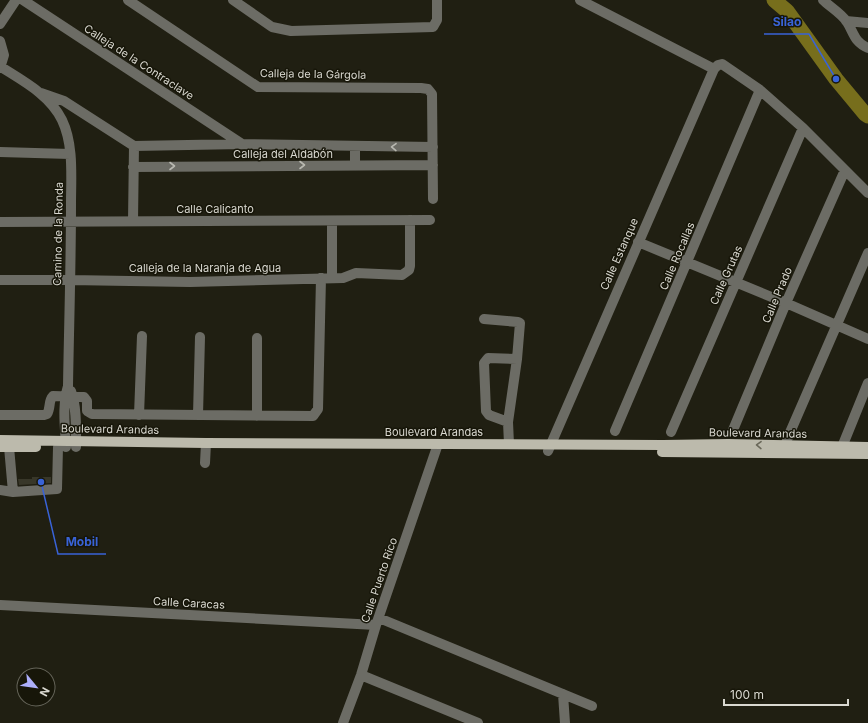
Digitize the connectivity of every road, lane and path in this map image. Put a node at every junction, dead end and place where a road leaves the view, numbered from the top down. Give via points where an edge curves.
1 (16, 0) edge
2 (23, 0) edge
3 (128, 0) edge
4 (233, 0) edge
5 (437, 0) edge
6 (580, 0) edge
7 (823, 0) edge
8 (846, 21) junction
9 (868, 23) edge
10 (0, 24) edge
11 (0, 41) edge
12 (868, 48) edge
13 (0, 67) edge
14 (714, 68) junction
15 (760, 90) junction
16 (39, 92) junction
17 (803, 128) junction
18 (242, 144) junction
19 (134, 146) junction
20 (355, 146) junction
21 (433, 147) junction
22 (0, 152) edge
23 (70, 154) junction
24 (433, 164) junction
25 (355, 165) junction
26 (133, 167) junction
27 (845, 170) junction
28 (868, 193) edge
29 (433, 199) dead end
30 (410, 220) junction
31 (430, 220) dead end
32 (71, 221) junction
33 (133, 221) junction
34 (332, 221) junction
35 (0, 222) edge
36 (638, 242) junction
37 (868, 253) edge
38 (686, 263) junction
39 (320, 278) junction
40 (332, 278) junction
41 (0, 280) edge
42 (70, 280) junction
43 (735, 282) junction
44 (786, 303) junction
45 (484, 319) dead end
46 (836, 325) junction
47 (142, 336) dead end
48 (200, 337) dead end
49 (257, 338) dead end
50 (868, 338) edge
51 (517, 359) junction
52 (868, 383) edge
53 (69, 396) junction
54 (0, 415) edge
55 (139, 415) junction
56 (198, 415) junction
57 (257, 416) junction
58 (508, 422) junction
59 (733, 430) dead end
60 (615, 431) dead end
61 (671, 432) dead end
62 (0, 440) edge
63 (68, 444) junction
64 (509, 444) junction
65 (206, 445) junction
66 (868, 446) edge
67 (4, 447) edge
68 (437, 447) junction
69 (842, 447) junction
70 (549, 448) junction
71 (784, 449) junction
72 (868, 454) edge
73 (205, 463) dead end
74 (0, 490) edge
75 (13, 492) junction
76 (0, 605) edge
77 (378, 622) junction
78 (361, 675) junction
79 (563, 694) junction
80 (592, 706) dead end
81 (343, 723) edge
82 (478, 723) edge
83 (565, 723) edge

1 - 10 street
2 - 18 street, Calleja de la Contraclave
3 - 21 street, Calleja de la Gárgola via 258,87 428,89 432,94
4 - 5 street via 272,26 291,31 433,27 437,20
6 - 14 street
7 - 8 street
8 - 9 street
8 - 12 street via 860,44
11 - 13 street, Camino de la Ronda via 4,55
13 - 16 street, Camino de la Ronda
14 - 15 street via 722,64
14 - 36 street, Calle Estanque
15 - 17 street
15 - 38 street, Calle Rocallas
16 - 19 street, Camino de la Ronda via 64,101
16 - 23 street, Camino de la Ronda via 62,120
17 - 27 street
17 - 43 street, Calle Grutas
18 - 19 street, Calleja del Aldabón
18 - 20 street, Calleja del Aldabón
19 - 26 street
21 -> 20 street, Calleja del Aldabón
20 - 25 street
21 - 24 street
22 - 23 street
23 - 32 street, Camino de la Ronda
24 - 25 street, Calleja del Aldabón
24 - 29 street
26 -> 25 street, Calleja del Aldabón
26 - 33 street
27 - 28 street
27 - 44 street, Calle Prado
30 - 31 street, Calle Calicanto
30 - 34 street, Calle Calicanto
30 - 40 street, Calleja de la Naranja de Agua via 409,270 402,275 356,273 343,278
32 - 33 street, Calle Calicanto
32 - 35 street, Calle Calicanto
32 - 42 street, Camino de la Ronda
33 - 34 street, Calle Calicanto
34 - 40 street
36 - 38 street
36 - 70 street, Calle Estanque
37 - 46 street
38 - 43 street
38 - 60 street, Calle Rocallas
39 - 40 street, Calleja de la Naranja de Agua
39 - 42 street, Calleja de la Naranja de Agua via 190,282
39 - 57 street via 318,409 313,416
41 - 42 street, Calleja de la Naranja de Agua
42 - 53 street, Camino de la Ronda
43 - 44 street
43 - 61 street, Calle Grutas
44 - 46 street
44 - 59 street, Calle Prado
45 - 51 street via 520,324
46 - 50 street
46 - 71 street
47 - 55 street
48 - 56 street
49 - 57 street
51 - 58 street
51 - 58 street via 488,358 484,363 486,411 489,415
52 - 69 street
53 - 54 street via 53,396 49,411 44,415
53 - 55 street via 86,398 87,411 92,414
53 - 63 street, Camino de la Ronda
55 - 56 street
56 - 57 street
58 - 64 street
62 - 63 main road, Boulevard Arandas
63 - 65 main road, Boulevard Arandas
63 - 67 main road, Boulevard Arandas
63 - 75 street, Camino de la Ronda via 57,489
64 - 68 main road, Boulevard Arandas
64 - 70 main road, Boulevard Arandas
65 - 68 main road, Boulevard Arandas
65 - 73 street
66 - 69 main road, Boulevard Arandas
67 - 75 street
68 - 70 main road, Boulevard Arandas
68 - 77 street, Calle Puerto Rico
69 - 71 main road, Boulevard Arandas
70 - 71 main road, Boulevard Arandas
71 - 72 main road, Boulevard Arandas
74 - 75 street
76 - 77 street, Calle Caracas
77 - 78 street, Calle Puerto Rico
77 - 79 street, Calle Caracas
78 - 81 street, Calle Puerto Rico
78 - 82 street
79 - 80 street, Calle Caracas
79 - 83 street

